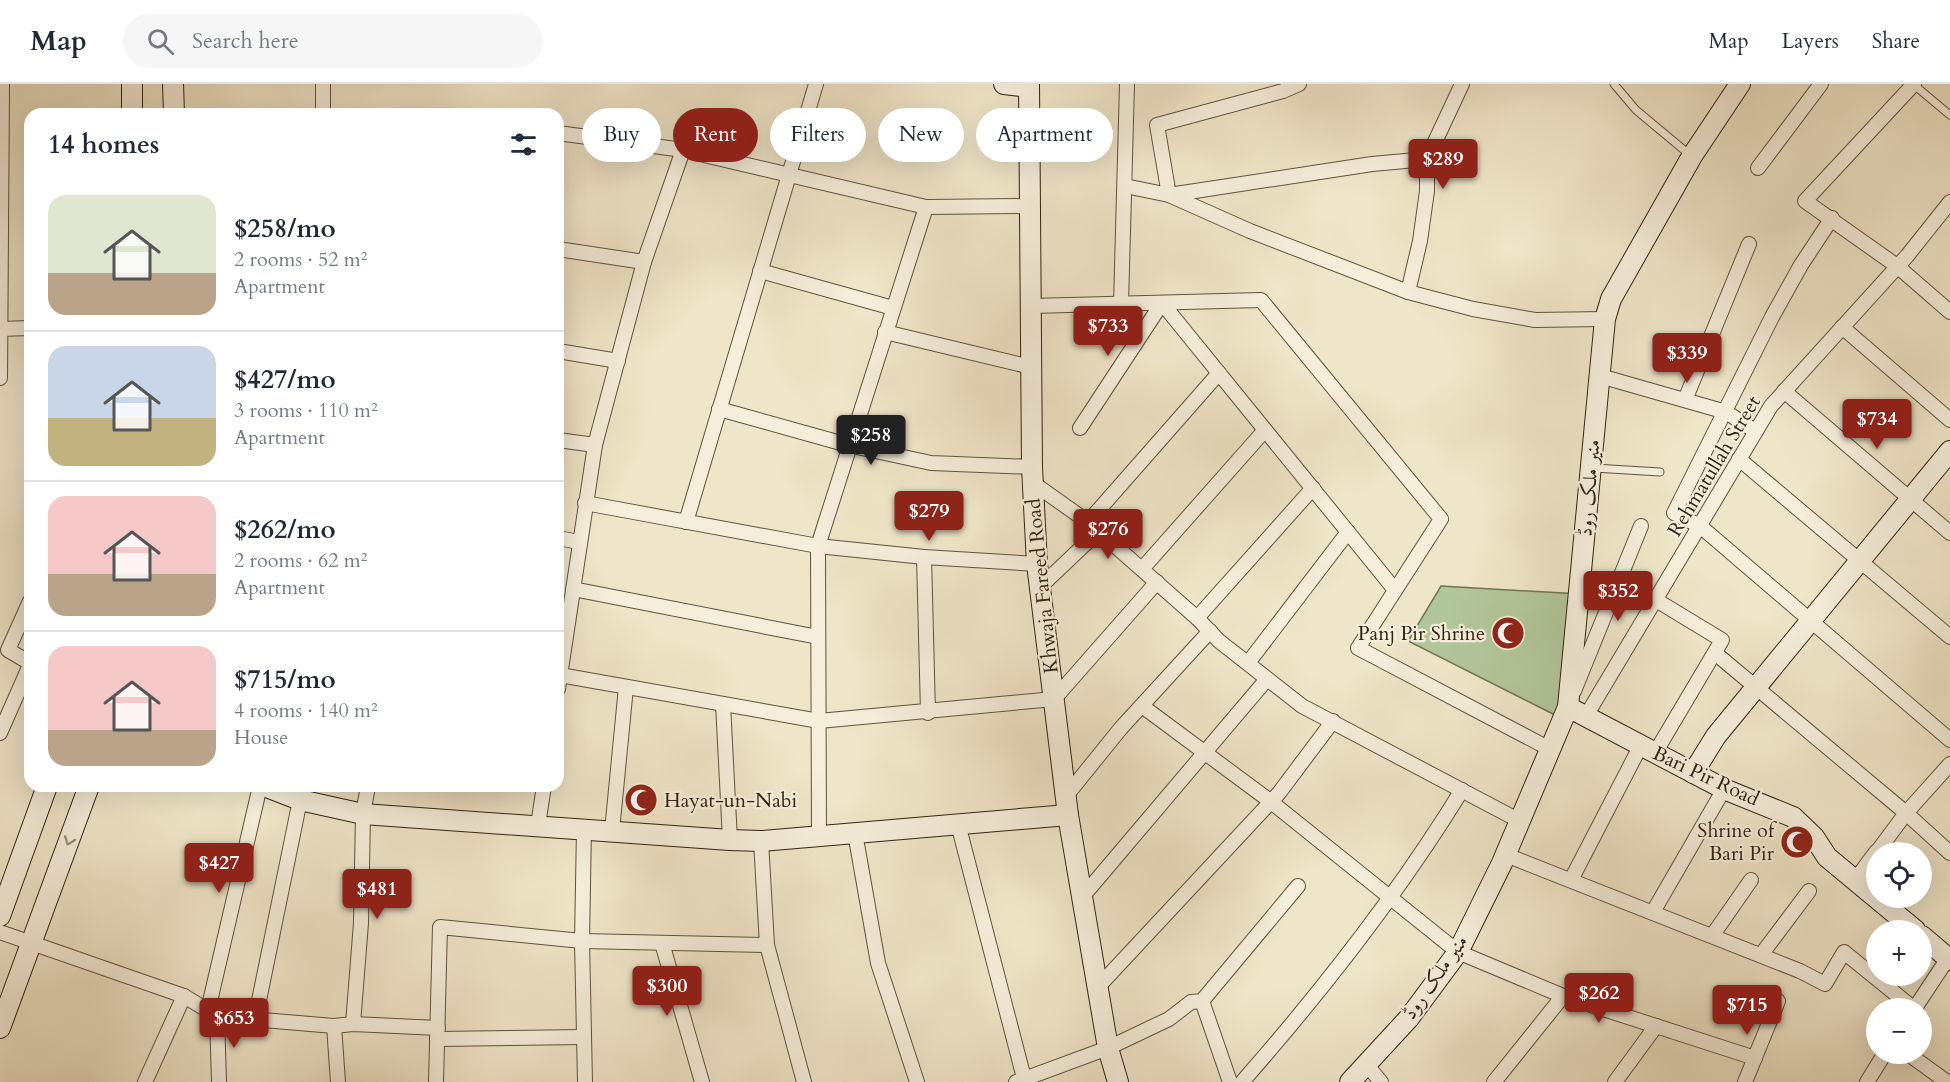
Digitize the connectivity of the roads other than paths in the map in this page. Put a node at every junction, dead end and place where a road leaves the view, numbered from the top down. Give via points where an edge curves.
1 (2, 84) edge
2 (132, 84) edge
3 (173, 84) edge
4 (323, 84) edge
5 (816, 84) edge
6 (1004, 84) edge
7 (1127, 84) edge
8 (1299, 84) edge
9 (1462, 84) edge
10 (1614, 84) edge
11 (1740, 84) edge
12 (1821, 84) edge
13 (1913, 84) edge
14 (1029, 86) edge
15 (132, 108) edge
16 (174, 108) edge
17 (323, 108) edge
18 (1950, 115) edge
19 (1, 133) edge
20 (564, 134) edge
21 (673, 149) edge
22 (1692, 156) junction
23 (1427, 159) junction
24 (679, 162) edge
25 (733, 162) edge
26 (1758, 168) dead end
27 (788, 175) junction
28 (1125, 186) junction
29 (1169, 195) junction
30 (1950, 202) edge
31 (1030, 206) junction
32 (926, 207) junction
33 (1832, 218) junction
34 (1945, 219) edge
35 (1, 224) edge
36 (1749, 244) dead end
37 (564, 250) edge
38 (644, 262) junction
39 (1897, 266) junction
40 (760, 271) junction
41 (1408, 292) junction
42 (1162, 303) junction
43 (1121, 304) junction
44 (1031, 306) junction
45 (893, 308) junction
46 (1950, 312) edge
47 (1605, 319) junction
48 (1842, 327) junction
49 (24, 328) edge
50 (0, 329) edge
51 (885, 332) junction
52 (564, 352) edge
53 (618, 361) junction
54 (1031, 367) junction
55 (1219, 373) junction
56 (1600, 376) junction
57 (0, 378) edge
58 (1784, 391) junction
59 (1685, 400) junction
60 (719, 409) junction
61 (1726, 412) junction
62 (1950, 420) edge
63 (1080, 428) dead end
64 (1265, 430) junction
65 (1755, 431) junction
66 (564, 441) edge
67 (595, 445) junction
68 (848, 445) junction
69 (1950, 451) edge
70 (1739, 459) junction
71 (1591, 468) junction
72 (1660, 472) dead end
73 (1032, 475) junction
74 (1313, 488) junction
75 (1911, 499) junction
76 (585, 503) junction
77 (686, 522) junction
78 (1093, 526) junction
79 (1641, 526) dead end
80 (1700, 526) junction
81 (1348, 532) junction
82 (1950, 533) edge
83 (564, 539) edge
84 (579, 542) junction
85 (818, 546) junction
86 (924, 557) junction
87 (1860, 561) junction
88 (1037, 564) junction
89 (1142, 569) junction
90 (1157, 582) junction
91 (1040, 587) junction
92 (573, 589) junction
93 (1395, 590) junction
94 (1656, 600) junction
95 (24, 612) edge
96 (1197, 618) junction
97 (1811, 621) junction
98 (1210, 631) junction
99 (564, 636) edge
100 (818, 637) junction
101 (1950, 637) edge
102 (4, 648) edge
103 (1715, 653) junction
104 (24, 660) edge
105 (1248, 663) junction
106 (24, 677) edge
107 (1267, 679) junction
108 (564, 682) edge
109 (626, 687) junction
110 (1756, 688) junction
111 (1054, 699) junction
112 (723, 704) junction
113 (1142, 706) junction
114 (1568, 707) junction
115 (928, 712) junction
116 (1586, 716) junction
117 (819, 721) junction
118 (1333, 722) junction
119 (0, 730) edge
120 (1950, 740) edge
121 (1550, 749) junction
122 (1648, 749) junction
123 (1204, 753) junction
124 (1950, 764) edge
125 (1693, 773) junction
126 (1724, 789) junction
127 (1462, 790) junction
128 (45, 792) edge
129 (87, 792) edge
130 (261, 792) edge
131 (278, 792) edge
132 (367, 792) edge
133 (543, 792) edge
134 (300, 800) junction
135 (1270, 801) junction
136 (1067, 806) junction
137 (1906, 813) junction
138 (363, 814) junction
139 (1520, 821) junction
140 (958, 824) junction
141 (538, 825) junction
142 (584, 828) junction
143 (612, 831) junction
144 (855, 833) junction
145 (819, 836) junction
146 (730, 840) junction
147 (761, 841) junction
148 (1884, 842) edge
149 (1950, 853) edge
150 (1506, 855) junction
151 (1866, 866) edge
152 (1856, 879) junction
153 (1571, 880) junction
154 (1751, 880) dead end
155 (1298, 886) dead end
156 (1809, 891) dead end
157 (1083, 896) junction
158 (1390, 897) junction
159 (1653, 912) junction
160 (0, 916) edge
161 (1903, 920) edge
162 (0, 932) edge
163 (1712, 936) junction
164 (582, 941) junction
165 (30, 943) junction
166 (662, 943) junction
167 (767, 945) junction
168 (1932, 945) edge
169 (1458, 952) junction
170 (1761, 955) junction
171 (1949, 959) edge
172 (1097, 988) junction
173 (184, 996) junction
174 (1563, 996) junction
175 (1902, 998) edge
176 (1921, 998) edge
177 (1202, 1001) junction
178 (1778, 1001) dead end
179 (212, 1013) junction
180 (255, 1020) junction
181 (353, 1024) junction
182 (334, 1026) junction
183 (1656, 1026) junction
184 (0, 1028) edge
185 (438, 1034) junction
186 (584, 1037) junction
187 (1108, 1048) junction
188 (1755, 1058) junction
189 (1366, 1064) junction
190 (1879, 1064) edge
191 (1922, 1064) edge
192 (1021, 1081) edge
193 (146, 1082) edge
194 (219, 1082) edge
195 (338, 1082) edge
196 (436, 1082) edge
197 (585, 1082) edge
198 (702, 1082) edge
199 (804, 1082) edge
200 (917, 1082) edge
201 (1118, 1082) edge
202 (1230, 1082) edge
203 (1242, 1082) edge
204 (1350, 1082) edge
205 (1381, 1082) edge
206 (1494, 1082) edge
207 (1615, 1082) edge
208 (1745, 1082) edge
209 (1867, 1082) edge
210 (1947, 1082) edge

1 - 19 street
2 - 15 street
3 - 16 street
4 - 17 street
5 - 27 street
6 - 14 street
7 - 28 street
8 - 29 street via 1157,126
9 - 23 street
10 - 22 lane via 1636,110
11 - 22 street, منیر ملک روڈ
12 - 26 street
13 - 18 lane
13 - 33 street via 1805,201
14 - 31 street, Khwaja Fareed Road
19 - 35 street
20 - 21 street
22 - 47 street, منیر ملک روڈ via 1611,299
23 - 29 street
23 - 41 street via 1420,241
24 - 38 street
25 - 27 street
27 - 32 street
27 - 40 street
28 - 29 street
28 - 43 street
29 - 41 street
30 - 34 street, Rehmatullah Street
31 - 32 street
31 - 44 street, Khwaja Fareed Road
32 - 45 street
33 - 39 street
33 - 61 street via 1778,307
34 - 39 street, Rehmatullah Street
35 - 50 street
36 - 59 street
37 - 38 street
38 - 53 street
39 - 46 street
39 - 48 street, Rehmatullah Street
40 - 45 street
40 - 60 street
41 - 47 street via 1535,320
42 - 43 street
42 - 55 street
42 - 63 street
42 - 93 street via 1261,300 1441,519
43 - 44 street
44 - 54 street, Khwaja Fareed Road
45 - 51 street
47 - 56 street, منیر ملک روڈ
48 - 58 street, Rehmatullah Street
48 - 62 street
49 - 50 street
50 - 57 street
51 - 54 street
51 - 68 street
52 - 53 street
53 - 67 street
54 - 73 street, Khwaja Fareed Road
55 - 64 street
55 - 78 street
56 - 59 street
56 - 71 street, منیر ملک روڈ
58 - 65 street, Rehmatullah Street
58 - 75 street
59 - 61 street
60 - 68 street
60 - 77 street
61 - 65 street
61 - 80 street via 1674,513
64 - 74 street
64 - 89 street
65 - 70 street, Rehmatullah Street
66 - 67 street
67 - 76 street
68 - 73 street via 931,463
68 - 85 street
69 - 75 street
70 - 80 street, Rehmatullah Street
70 - 87 street
71 - 72 lane
71 - 114 street, منیر ملک روڈ
73 - 78 street
73 - 88 street, Khwaja Fareed Road
74 - 81 street
74 - 96 street
75 - 82 street
75 - 87 street
76 - 77 street
76 - 84 street
77 - 85 street
78 - 89 street
78 - 91 street
79 - 114 street
80 - 94 street, Rehmatullah Street
80 - 97 street
81 - 93 street
81 - 105 street
83 - 84 street
84 - 92 street
85 - 86 street
85 - 100 street
86 - 88 street
86 - 115 street
87 - 97 street
87 - 101 street
88 - 91 street, Khwaja Fareed Road
89 - 90 street
90 - 96 street
90 - 111 street
91 - 111 street, Khwaja Fareed Road
92 - 99 street
92 - 100 street
93 - 121 street via 1358,648
94 - 103 street via 1722,640
94 - 116 street, Rehmatullah Street
95 - 102 street
96 - 98 street
97 - 110 street
97 - 120 street
98 - 105 street
98 - 113 street
100 - 117 street
102 - 104 street
103 - 110 street
103 - 122 street
105 - 107 street
106 - 119 street
107 - 118 street via 1302,706
107 - 123 street
108 - 109 street
109 - 112 street
109 - 143 street
110 - 125 street via 1716,736
110 - 137 street
111 - 115 street
111 - 136 street, Khwaja Fareed Road
112 - 117 street
112 - 146 street
113 - 123 street
113 - 136 street
114 - 116 street, Bari Pir Road
114 - 121 street, منیر ملک روڈ
115 - 117 street
116 - 122 street, Bari Pir Road
117 - 145 street
118 - 127 street
118 - 135 street
121 - 139 street, منیر ملک روڈ
122 - 125 street, Bari Pir Road
122 - 153 street
123 - 135 street
123 - 157 street
124 - 137 street
125 - 126 street, Bari Pir Road
126 - 152 street, Bari Pir Road via 1793,817 1814,837 1827,857
126 - 159 street
127 - 139 street
127 - 158 street
128 - 160 street
129 -> 165 street
130 - 179 street
131 - 134 street
132 - 138 street
133 - 141 street
134 - 138 street
134 - 180 street
135 - 158 street
135 - 172 street
136 - 140 street
136 - 157 street, Khwaja Fareed Road
137 - 148 street
137 - 149 street
138 - 141 street
138 - 181 street via 361,923
139 - 150 street, منیر ملک روڈ
140 - 144 street
140 - 192 street
141 - 142 street
142 - 143 street
142 - 164 street
143 - 146 street
144 - 145 street
144 - 200 street via 878,963
145 - 147 street
146 - 147 street
147 - 167 street
150 - 153 street
150 - 169 street, منیر ملک روڈ
151 - 152 street
152 - 161 street, Bari Pir Road
153 - 159 street
154 - 163 street
155 - 177 street
156 - 170 street
157 - 172 street, Khwaja Fareed Road
158 - 169 street
158 - 203 street via 1288,1030
159 - 163 street
162 - 165 street
163 - 170 street
164 - 166 street
164 - 185 street via 440,927
164 - 186 street
165 - 173 street
165 - 184 street
166 - 167 street
166 - 198 street
167 - 199 street
168 - 171 street
169 - 174 street
169 - 189 street, منیر ملک روڈ via 1409,1018
170 - 175 street via 1825,984 1844,952
171 - 176 street
172 - 187 street, Khwaja Fareed Road
173 - 179 street
173 - 193 street
174 - 183 street
174 - 206 street
177 - 187 street via 1191,1002 1169,1019
177 - 202 street
178 - 188 street
179 - 180 street
179 - 194 street
180 - 182 street
181 - 182 street
181 - 185 street
182 - 195 street
183 - 188 street
183 - 207 street
185 - 186 street
185 - 196 street
186 - 197 street
187 - 192 street
187 - 201 street, Khwaja Fareed Road
188 - 208 street
189 - 204 street, منیر ملک روڈ
189 - 205 street
190 - 209 street
191 - 210 street

